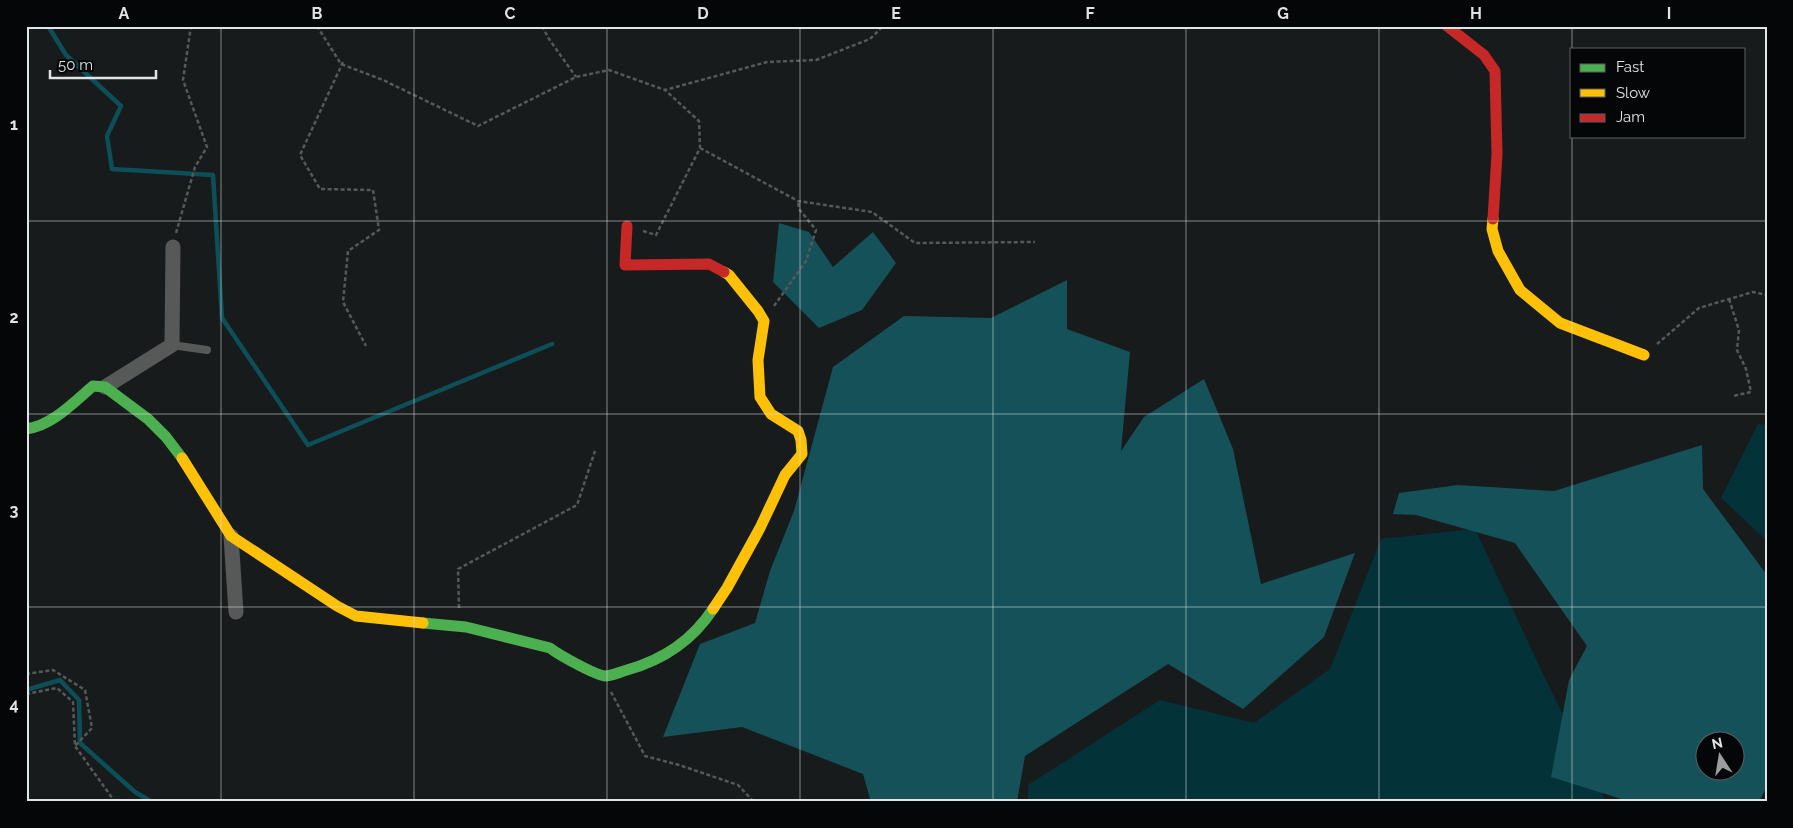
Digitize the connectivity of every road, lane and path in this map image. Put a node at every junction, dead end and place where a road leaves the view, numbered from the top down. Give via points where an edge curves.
1 (191, 26) edge
2 (318, 26) edge
3 (542, 26) edge
4 (883, 26) edge
5 (1447, 26) edge
6 (344, 62) dead end
7 (576, 77) junction
8 (665, 90) junction
9 (700, 148) junction
10 (798, 200) junction
11 (627, 226) joint
12 (1035, 242) dead end
13 (173, 247) joint
14 (1767, 295) edge
15 (1729, 299) junction
16 (764, 321) junction
17 (172, 345) junction
18 (366, 346) dead end
19 (207, 350) dead end
20 (1644, 355) joint
21 (105, 387) junction
22 (1733, 396) dead end
23 (26, 429) edge
24 (595, 451) dead end
25 (231, 536) junction
26 (236, 612) dead end
27 (459, 626) junction
28 (26, 674) edge
29 (603, 676) junction
30 (26, 694) edge
31 (74, 746) junction
32 (115, 802) edge
33 (754, 802) edge

1 - 13 path via 183,80 206,147 195,166
2 - 7 path via 341,64 478,126
3 - 7 path
4 - 8 path via 870,39 816,60 767,62
5 - 20 street via 1484,55 1494,71 1496,154 1492,228 1498,251 1520,290 1560,323
6 - 18 path via 300,155 320,189 373,190 379,230 348,251 342,302
7 - 8 path via 609,70
8 - 9 path via 700,121
9 - 10 path
9 - 11 path via 656,235
10 - 12 path via 872,212 916,243
10 - 16 path via 799,209 816,230 806,261
11 - 16 street via 625,265 709,264 729,275
13 - 17 street
14 - 15 path via 1753,292
15 - 20 path via 1699,308
15 - 22 path via 1739,330 1737,350 1746,368 1751,392
16 - 29 street via 758,360 760,397 771,414 798,431 802,454 785,475 755,537 704,623 670,653 635,668
17 - 19 lane
17 - 21 street
21 - 23 street via 93,386 46,423
21 - 25 street via 148,419 166,437
24 - 27 path via 577,505 458,569
25 - 26 street
25 - 27 street via 356,616
27 - 29 street via 550,648
28 - 31 path via 53,670 85,690 92,728
29 - 33 path via 645,756 738,785
30 - 31 path via 57,688 73,702
31 - 32 path

